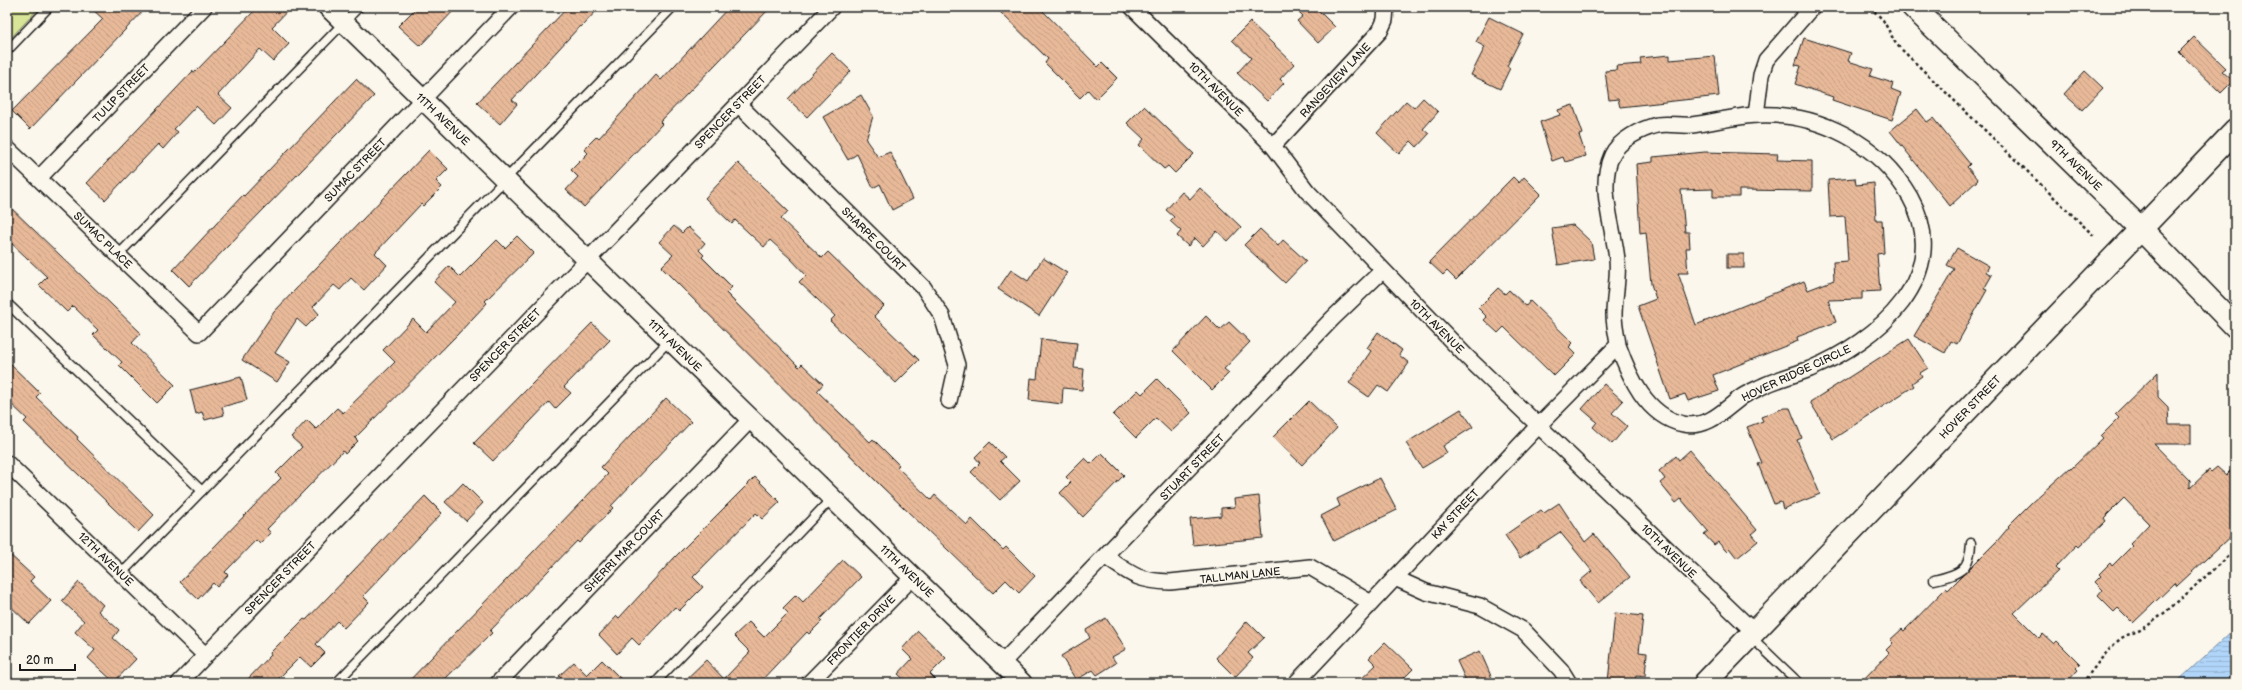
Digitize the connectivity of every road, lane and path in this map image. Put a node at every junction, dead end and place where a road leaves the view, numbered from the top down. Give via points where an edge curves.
1 (49, 7) edge
2 (204, 7) edge
3 (328, 7) edge
4 (359, 7) edge
5 (511, 7) edge
6 (673, 7) edge
7 (832, 7) edge
8 (1132, 7) edge
9 (1386, 7) edge
10 (1812, 7) edge
11 (1870, 7) edge
12 (1913, 7) edge
13 (344, 23) junction
14 (7, 51) edge
15 (423, 99) junction
16 (738, 104) junction
17 (1756, 115) junction
18 (2235, 131) edge
19 (1273, 146) junction
20 (7, 148) edge
21 (39, 178) junction
22 (505, 179) junction
23 (2141, 229) junction
24 (2094, 236) dead end
25 (118, 255) junction
26 (588, 260) junction
27 (1382, 270) junction
28 (7, 303) edge
29 (2235, 326) edge
30 (199, 333) joint
31 (670, 340) junction
32 (1618, 345) junction
33 (949, 400) dead end
34 (751, 419) junction
35 (1539, 425) junction
36 (7, 463) edge
37 (202, 491) junction
38 (832, 498) junction
39 (1972, 543) dead end
40 (2235, 550) edge
41 (1106, 557) junction
42 (121, 574) junction
43 (913, 577) junction
44 (1395, 578) junction
45 (1934, 580) dead end
46 (1371, 603) junction
47 (1752, 634) junction
48 (205, 655) junction
49 (1002, 663) junction
50 (179, 683) edge
51 (336, 683) edge
52 (498, 683) edge
53 (655, 683) edge
54 (809, 683) edge
55 (1022, 683) edge
56 (1296, 683) edge
57 (1569, 683) edge
58 (1705, 683) edge
59 (1799, 683) edge
60 (2082, 683) edge

1 - 14 lane
2 - 21 street, TULIP STREET
3 - 13 street, 11TH AVENUE
4 - 13 lane
5 - 15 street, SUMAC STREET
6 - 22 lane
7 - 16 street, SPENCER STREET
8 - 19 street, 10TH AVENUE
9 - 19 street, RANGEVIEW LANE via 1386,20 1380,31
10 - 17 street via 1766,60 1761,75
11 - 24 path via 1883,20 1896,44
12 - 23 main road, 9TH AVENUE
13 - 15 street, 11TH AVENUE
13 - 25 lane
15 - 22 street, 11TH AVENUE
15 - 30 street, SUMAC STREET
16 - 26 street, SPENCER STREET
16 - 33 street, SHARPE COURT via 924,288 942,316 957,365
17 - 32 street, HOVER RIDGE CIRCLE via 1690,125 1658,125 1634,134 1616,149 1606,172 1606,193 1618,262 1614,315
17 - 32 street, HOVER RIDGE CIRCLE via 1790,116 1830,127 1858,142 1893,173 1910,198 1921,226 1923,255 1907,297 1885,323 1854,345 1811,368 1769,383 1741,397 1724,413 1705,422 1684,424 1666,417 1645,399 1629,377
18 - 23 main road, HOVER STREET
19 - 27 street, 10TH AVENUE via 1307,191
20 - 21 street, SUMAC PLACE
21 - 25 street, SUMAC PLACE
22 - 26 street, 11TH AVENUE
22 - 37 lane
23 - 29 main road, 9TH AVENUE
23 - 47 main road, HOVER STREET
25 - 30 street, SUMAC PLACE
26 - 31 street, 11TH AVENUE
26 - 48 street, SPENCER STREET
27 - 35 street, 10TH AVENUE via 1468,358
27 - 41 street, STUART STREET
28 - 37 lane
31 - 34 street, 11TH AVENUE
31 - 51 lane
32 - 35 street
34 - 38 street, 11TH AVENUE
34 - 52 street, SHERRI MAR COURT
35 - 44 street, KAY STREET
35 - 47 street, 10TH AVENUE
36 - 42 street, 12TH AVENUE
37 - 42 lane
38 - 43 street, 11TH AVENUE
38 - 53 lane
39 - 45 lane via 1970,558 1962,570
40 - 60 path via 2147,626 2119,640
41 - 46 street, TALLMAN LANE via 1136,578 1155,582 1310,567
41 - 49 street, STUART STREET
42 - 48 street, 12TH AVENUE
43 - 49 street, 11TH AVENUE
43 - 54 street, FRONTIER DRIVE
44 - 46 street, KAY STREET
44 - 57 street via 1426,592 1480,606 1523,630 1561,670
46 - 56 street, KAY STREET
47 - 58 main road, HOVER STREET
47 - 59 lane
48 - 50 street, SPENCER STREET
49 - 55 street, 11TH AVENUE

